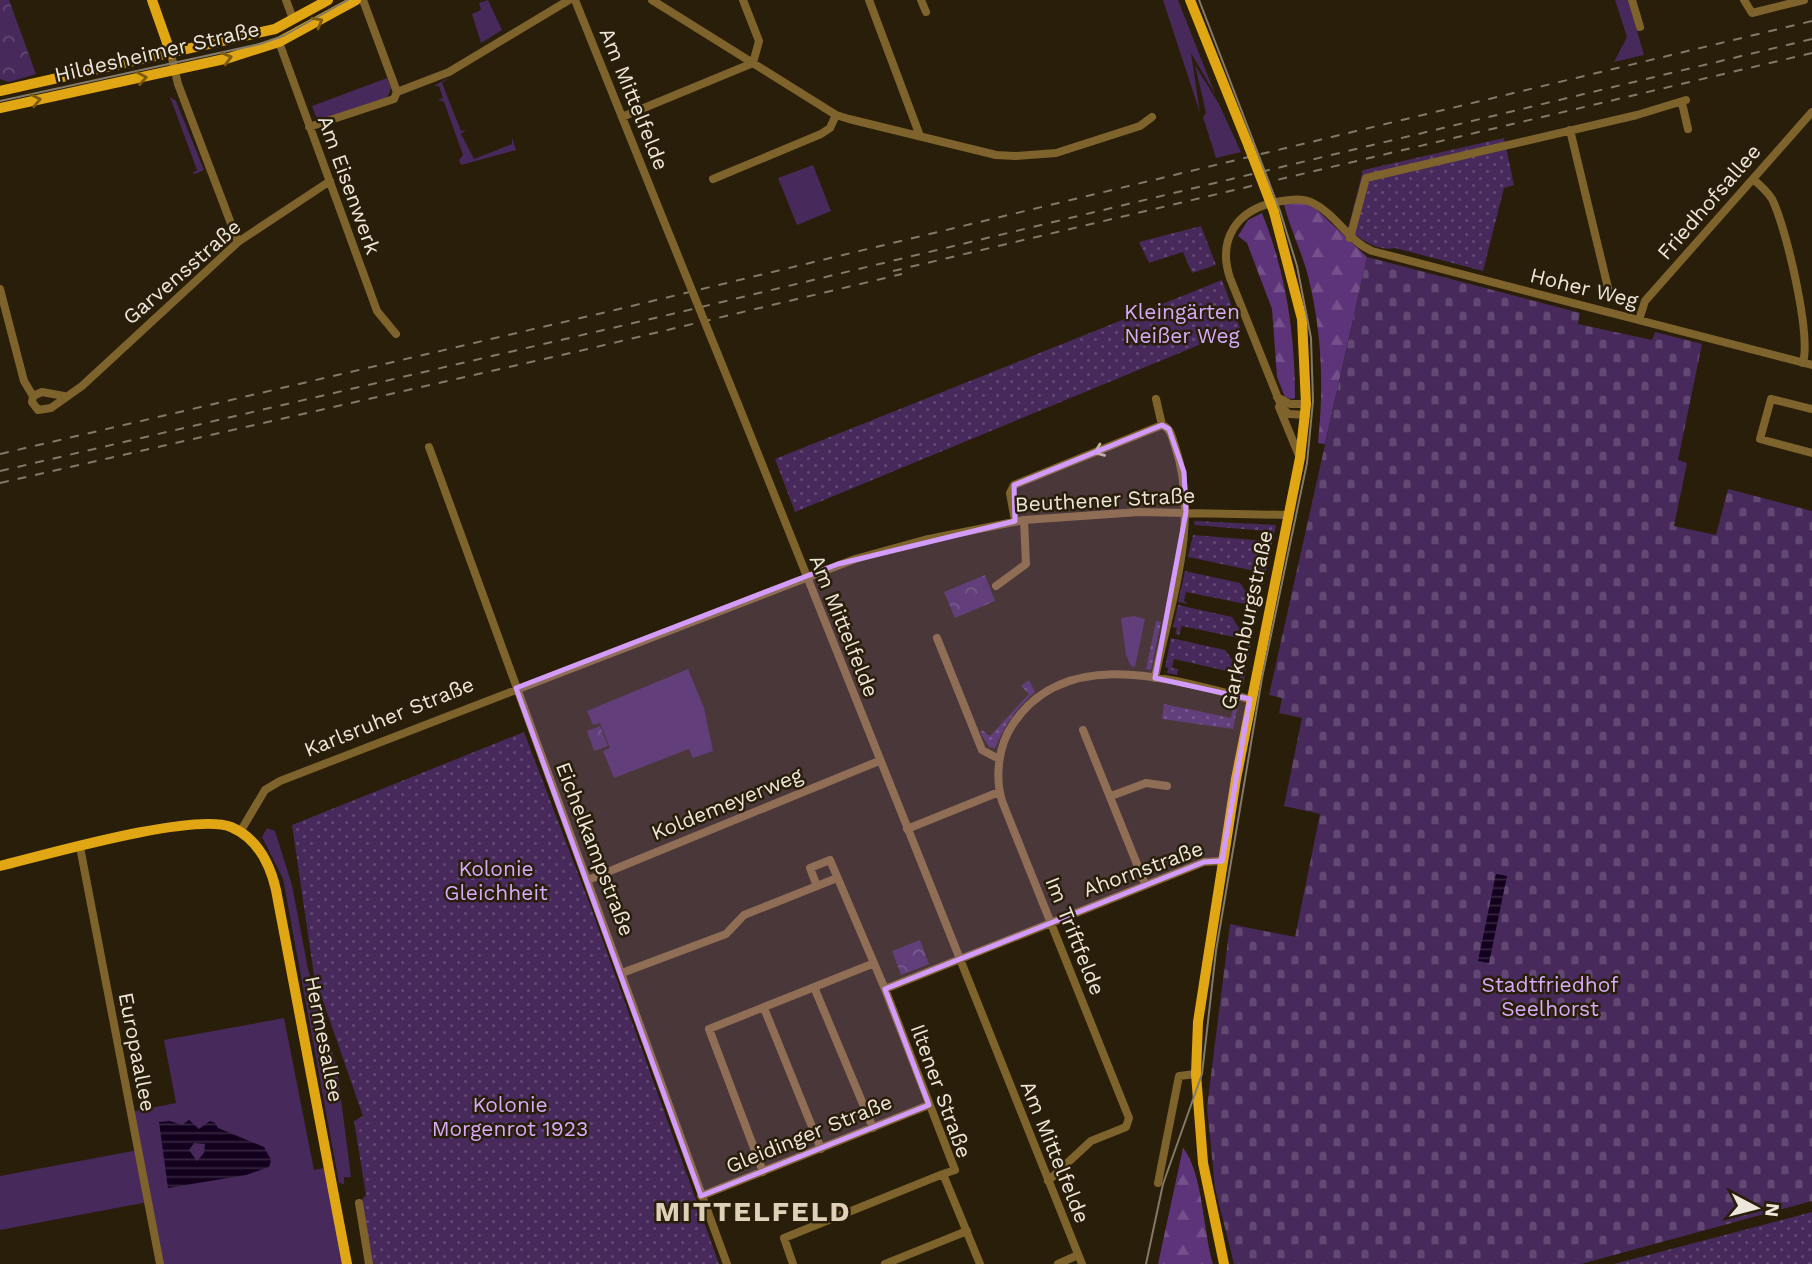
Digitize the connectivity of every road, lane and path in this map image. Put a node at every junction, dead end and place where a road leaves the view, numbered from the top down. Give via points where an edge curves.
1 (152, 0) edge
2 (286, 0) edge
3 (328, 0) edge
4 (356, 0) edge
5 (363, 0) edge
6 (569, 0) edge
7 (575, 0) edge
8 (652, 0) edge
9 (743, 0) edge
10 (869, 0) edge
11 (922, 0) edge
12 (1190, 0) edge
13 (1632, 0) edge
14 (1744, 0) edge
15 (1804, 0) edge
16 (926, 12) dead end
17 (293, 19) junction
18 (1640, 27) dead end
19 (279, 43) junction
20 (171, 54) junction
21 (753, 63) junction
22 (174, 71) junction
23 (0, 91) edge
24 (397, 92) junction
25 (0, 108) edge
26 (1812, 111) edge
27 (836, 115) junction
28 (622, 117) junction
29 (1152, 117) dead end
30 (309, 127) junction
31 (1688, 128) dead end
32 (1570, 130) junction
33 (920, 136) junction
34 (713, 179) dead end
35 (1753, 179) junction
36 (330, 181) junction
37 (1350, 238) junction
38 (238, 243) junction
39 (0, 289) edge
40 (1609, 292) dead end
41 (1639, 320) junction
42 (396, 334) dead end
43 (1802, 363) junction
44 (1812, 365) edge
45 (33, 396) junction
46 (64, 396) junction
47 (1278, 397) junction
48 (1156, 399) dead end
49 (1306, 409) junction
50 (1812, 409) edge
51 (1162, 425) junction
52 (429, 447) dead end
53 (1812, 453) edge
54 (1300, 458) junction
55 (1186, 512) junction
56 (1289, 515) junction
57 (1019, 521) junction
58 (805, 576) junction
59 (996, 586) dead end
60 (937, 638) dead end
61 (1155, 678) junction
62 (516, 688) junction
63 (1250, 699) junction
64 (1083, 730) dead end
65 (999, 760) junction
66 (879, 761) junction
67 (1167, 786) dead end
68 (999, 792) junction
69 (1111, 796) junction
70 (906, 830) junction
71 (240, 832) junction
72 (80, 847) junction
73 (1222, 861) junction
74 (0, 866) edge
75 (837, 878) junction
76 (588, 880) junction
77 (1145, 884) junction
78 (817, 886) junction
79 (1050, 923) junction
80 (958, 960) junction
81 (872, 964) junction
82 (622, 973) junction
83 (814, 987) junction
84 (885, 989) junction
85 (764, 1008) junction
86 (1196, 1074) junction
87 (929, 1105) junction
88 (873, 1128) junction
89 (821, 1149) junction
90 (763, 1172) junction
91 (943, 1174) junction
92 (1048, 1181) junction
93 (1158, 1183) dead end
94 (701, 1196) junction
95 (359, 1203) dead end
96 (967, 1231) junction
97 (1078, 1255) junction
98 (160, 1264) edge
99 (347, 1264) edge
100 (369, 1264) edge
101 (727, 1264) edge
102 (793, 1264) edge
103 (885, 1264) edge
104 (980, 1264) edge
105 (1058, 1264) edge
106 (1082, 1264) edge
107 (1224, 1264) edge

1 - 20 main road
2 - 17 street
3 - 17 main road, Hildesheimer Straße
19 -> 4 main road, Hildesheimer Straße
5 - 24 street
6 - 24 street via 449,72
7 - 28 street, Am Mittelfelde
8 - 21 street
9 - 21 street via 759,41
10 - 33 street
11 - 16 street
12 - 49 main road, Garkenburgstraße, bridge via 1274,212 1302,318
13 - 18 street
14 - 15 street via 1750,12
17 - 20 main road, Hildesheimer Straße via 275,29
22 -> 19 main road, Hildesheimer Straße
19 - 30 street, Am Eisenwerk
20 - 22 street
20 - 23 main road, Hildesheimer Straße
21 - 27 street
21 - 28 street
25 -> 22 main road, Hildesheimer Straße
22 - 38 street
24 - 30 street via 394,99
26 - 35 street, Friedhofsallee
27 - 33 street
27 - 34 street via 821,134
28 - 58 street, Am Mittelfelde, bridge
29 - 33 street via 1140,126 1036,156 996,155
30 - 36 street, Am Eisenwerk
31 - 32 street via 1684,101
32 - 37 street via 1366,178
32 - 40 street
35 - 41 street, Friedhofsallee via 1645,301
35 - 43 street via 1772,199 1797,291 1806,331
36 - 38 street, Garvensstraße
36 - 42 street, Am Eisenwerk via 377,311
37 - 41 street, Hoher Weg via 1372,251
37 - 47 street, Hoher Weg via 1317,205 1297,199 1251,209 1229,236 1226,266
38 - 46 street, Garvensstraße via 82,386
39 - 45 street via 24,381
41 - 43 street, Hoher Weg
43 - 44 street, Hoher Weg
45 - 46 street via 42,392
45 - 46 street, Garvensstraße via 35,408 42,410
47 - 49 street via 1285,412
47 - 54 street, Hoher Weg
48 - 51 street
49 - 54 main road, Garkenburgstraße
50 - 53 street via 1771,399 1760,439
51 - 55 street via 1169,429 1184,472
51 -> 57 street via 1014,485 1010,493
52 - 62 street, Eichelkampstraße
54 - 56 main road, Garkenburgstraße
55 - 56 street, Beuthener Straße
55 - 57 street, Beuthener Straße
55 - 61 street
56 - 63 main road, Garkenburgstraße
57 - 58 street, Beuthener Straße via 924,540
57 - 59 street via 1026,564
58 - 62 street, Karlsruher Straße
58 - 66 street, Am Mittelfelde
60 - 65 street via 982,750
61 - 63 street, Im Triftfelde
61 - 65 street, Im Triftfelde via 1099,673 1050,690 1019,715
62 - 71 street, Karlsruher Straße via 271,786
62 - 76 street, Eichelkampstraße
63 - 73 main road, Garkenburgstraße
64 - 69 street
65 - 68 street, Im Triftfelde
66 - 70 street, Am Mittelfelde
66 - 76 street, Koldemeyerweg
67 - 69 street via 1146,783
68 - 70 street
68 - 79 street, Im Triftfelde
69 - 77 street
70 - 80 street, Am Mittelfelde
71 - 72 main road via 217,824 190,823
71 - 99 main road, Hermesallee via 261,853 275,882
72 - 74 main road
72 - 98 street, Europaallee
73 - 77 street, Ahornstraße via 1204,862
73 - 86 main road, Garkenburgstraße via 1198,1022
75 - 78 street
75 - 78 street via 830,860 810,868
75 - 81 street, Iltener Straße
76 - 82 street, Eichelkampstraße
77 - 79 street, Ahornstraße
78 - 82 street via 744,915 726,934
79 - 80 street, Ahornstraße
79 - 92 street, Im Triftfelde via 1129,1118 1128,1124 1091,1141
80 - 84 street, Ahornstraße
80 - 92 street, Am Mittelfelde
81 - 83 street
81 - 84 street, Iltener Straße
82 - 94 street, Eichelkampstraße
83 - 85 street
83 - 88 street
84 - 87 street, Iltener Straße
85 - 89 street
85 - 90 street via 709,1029
86 - 93 street via 1180,1076
86 - 107 main road, Garkenburgstraße via 1203,1163
87 - 88 street, Gleidinger Straße
87 - 91 street, Iltener Straße via 955,1170
88 - 89 street, Gleidinger Straße
89 - 90 street, Gleidinger Straße
90 - 94 street, Gleidinger Straße
91 - 96 street, Iltener Straße
91 - 102 street via 784,1238
92 - 97 street, Am Mittelfelde
94 - 101 street, Eichelkampstraße
95 - 100 street
96 - 103 street
96 - 104 street, Iltener Straße
97 - 105 street
97 - 106 street, Am Mittelfelde

